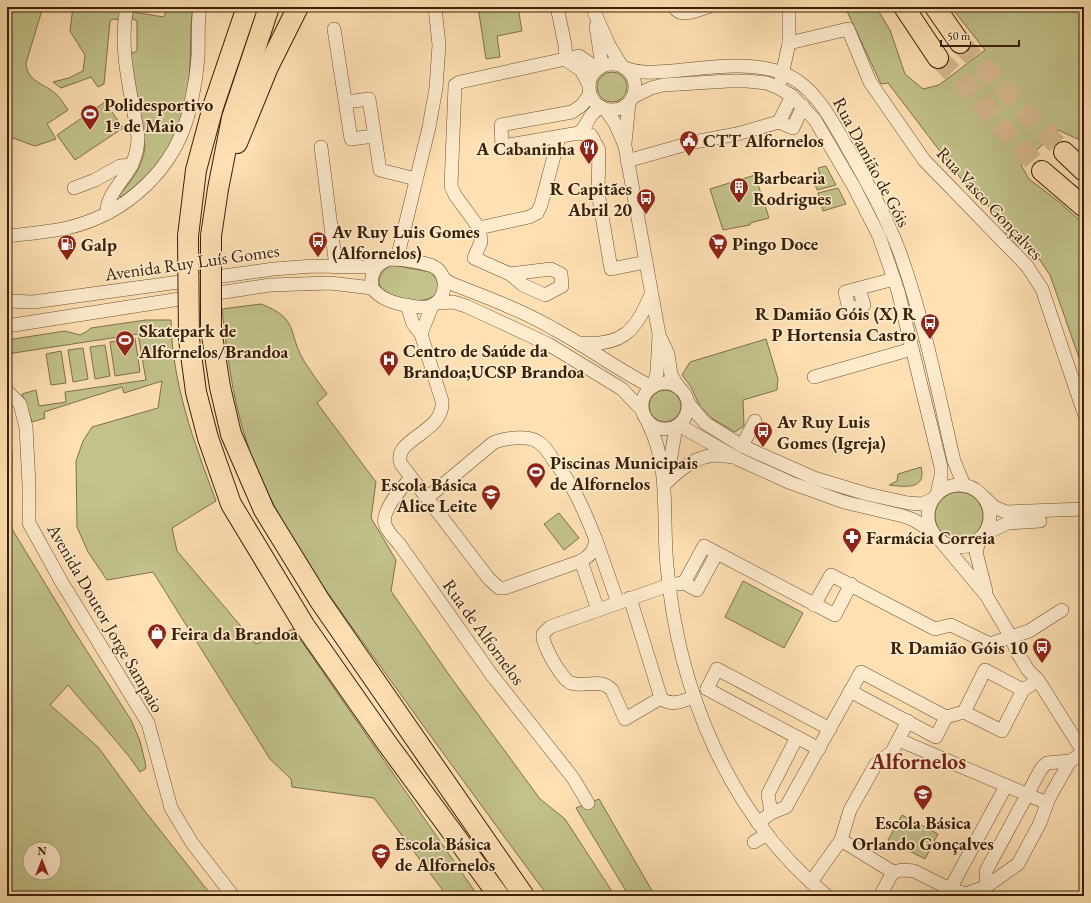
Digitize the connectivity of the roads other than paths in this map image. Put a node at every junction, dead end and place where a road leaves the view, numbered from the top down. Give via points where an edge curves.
1 (127, 7) edge
2 (200, 7) edge
3 (244, 7) edge
4 (248, 7) edge
5 (269, 7) edge
6 (298, 7) edge
7 (435, 7) edge
8 (557, 7) edge
9 (674, 7) edge
10 (708, 7) edge
11 (789, 7) edge
12 (904, 7) edge
13 (936, 7) edge
14 (594, 12) edge
15 (241, 28) junction
16 (334, 29) dead end
17 (960, 42) tunnel mouth
18 (789, 43) junction
19 (938, 58) tunnel mouth
20 (566, 60) junction
21 (600, 67) junction
22 (624, 67) junction
23 (783, 73) junction
24 (436, 88) junction
25 (454, 88) junction
26 (779, 88) junction
27 (590, 89) junction
28 (792, 96) junction
29 (631, 100) junction
30 (346, 102) junction
31 (803, 106) junction
32 (603, 108) junction
33 (572, 112) junction
34 (586, 122) junction
35 (779, 122) junction
36 (579, 133) junction
37 (374, 136) junction
38 (559, 137) junction
39 (625, 146) junction
40 (321, 147) dead end
41 (1064, 152) tunnel mouth
42 (627, 161) junction
43 (132, 164) junction
44 (1042, 171) tunnel mouth
45 (1084, 171) edge
46 (416, 179) junction
47 (74, 188) dead end
48 (218, 189) junction
49 (1084, 207) edge
50 (108, 213) junction
51 (479, 228) junction
52 (7, 236) edge
53 (397, 259) junction
54 (646, 262) junction
55 (381, 263) junction
56 (336, 266) junction
57 (510, 274) dead end
58 (443, 278) junction
59 (896, 285) junction
60 (911, 287) junction
61 (372, 288) junction
62 (859, 288) dead end
63 (651, 294) junction
64 (7, 301) edge
65 (434, 304) junction
66 (407, 305) junction
67 (7, 326) edge
68 (421, 334) junction
69 (659, 334) junction
70 (577, 343) junction
71 (912, 349) junction
72 (932, 366) junction
73 (918, 370) junction
74 (814, 377) dead end
75 (653, 386) junction
76 (679, 388) junction
77 (7, 390) edge
78 (688, 404) junction
79 (641, 409) junction
80 (1084, 413) edge
81 (755, 421) dead end
82 (648, 423) junction
83 (678, 426) junction
84 (742, 446) junction
85 (738, 459) junction
86 (411, 478) junction
87 (964, 485) junction
88 (665, 486) junction
89 (935, 496) junction
90 (984, 497) junction
91 (427, 498) junction
92 (1084, 509) edge
93 (1084, 518) edge
94 (936, 536) junction
95 (982, 536) junction
96 (596, 540) junction
97 (581, 561) junction
98 (851, 584) junction
99 (669, 585) junction
100 (986, 595) junction
101 (624, 600) junction
102 (814, 605) junction
103 (598, 610) junction
104 (1062, 610) dead end
105 (1011, 637) junction
106 (1038, 680) junction
107 (706, 689) junction
108 (1023, 690) junction
109 (850, 691) junction
110 (693, 695) junction
111 (661, 698) junction
112 (964, 712) junction
113 (946, 717) junction
114 (908, 721) junction
115 (830, 729) junction
116 (797, 737) junction
117 (899, 740) junction
118 (819, 749) junction
119 (1084, 753) edge
120 (1070, 761) junction
121 (1006, 786) junction
122 (1027, 795) junction
123 (1046, 803) junction
124 (588, 804) dead end
125 (771, 813) junction
126 (758, 823) junction
127 (767, 834) junction
128 (842, 840) junction
129 (754, 842) dead end
130 (507, 872) junction
131 (893, 872) junction
132 (811, 882) junction
133 (987, 886) junction
134 (950, 889) junction
135 (495, 892) edge
136 (825, 895) edge
137 (233, 896) edge
138 (524, 896) edge
139 (532, 896) edge
140 (880, 896) edge

1 - 43 street via 124,21 125,60 138,137
2 - 50 street via 198,57 193,90 186,124 180,138 163,168 152,180 124,204
3 - 15 highway
4 - 15 highway
5 - 48 highway via 232,118
6 - 48 highway via 268,67
7 - 24 street via 439,45
8 - 20 street
9 - 10 street via 680,13 686,14
11 - 18 street
12 - 19 highway
13 - 17 highway
14 - 21 street
14 - 22 street
15 - 135 highway, bridge via 196,170 188,236 189,340 196,392 208,438 231,504 304,625
16 - 30 street
18 - 23 street
18 - 80 street, Rua Vasco Gonçalves via 848,29 870,82 924,160 1027,266 1042,289
20 - 21 street via 579,56
20 - 25 street via 460,82
20 - 27 street via 581,70
21 - 22 street via 608,64
21 - 27 street via 590,78
22 - 23 street, Rua Damião de Góis via 646,73 752,66
22 - 29 street via 635,82
23 - 26 street
23 - 60 street, Rua Damião de Góis via 796,80 828,113 873,194 899,252
24 - 25 street
24 - 46 street
25 - 51 street via 451,186
26 - 28 street, Rua Damião de Góis
26 - 29 street, Rua Damião de Góis via 758,82 728,81 663,85 651,88
27 - 32 street via 596,104
27 - 33 street via 582,105
28 - 31 street, Rua Damião de Góis
28 - 35 street
29 - 32 street via 618,109
29 - 39 street
30 - 37 street via 369,99
30 - 37 street via 351,139
31 - 35 street via 793,128
31 - 59 street, Rua Damião de Góis via 824,134 863,205 879,236
32 - 34 street via 591,114
32 - 39 street via 615,123
33 - 34 street via 583,115
33 - 38 street via 501,125 502,146
34 - 36 street
35 - 42 street
36 - 38 street
36 - 54 street via 590,135 599,150 598,192 611,269
37 - 46 street via 380,170
38 - 51 street via 537,213
39 - 42 street
40 - 56 street
41 - 45 highway
42 - 54 street
43 - 47 street via 120,166
43 - 50 street via 108,202
44 - 49 highway
46 - 53 street
48 - 130 highway, bridge via 211,236 212,329 220,387 231,434 264,510 320,601
50 - 52 street via 67,228
51 - 57 street via 480,242 474,258
53 - 55 street
53 - 58 street via 432,266 439,270
54 - 63 street
55 - 56 street, Avenida Ruy Luís Gomes via 366,267
55 - 61 street via 372,273
56 - 64 street, Avenida Ruy Luís Gomes via 274,269 33,302
58 - 65 street via 444,292
58 - 70 street via 450,284 512,306
59 - 60 street
59 - 62 street
59 - 71 street, Rua Damião de Góis
60 - 72 street, Rua Damião de Góis
61 - 66 street via 385,299
61 - 67 street, Avenida Ruy Luís Gomes via 330,283 270,285
63 - 69 street
63 - 70 street via 642,313 627,333 605,344
65 - 66 street via 421,307
65 - 68 street
65 - 79 street via 453,302 466,306 548,344 622,389
66 - 68 street via 413,324
68 - 86 street via 442,401 442,409 435,422 400,452 400,464
69 - 75 street via 657,372
69 - 76 street via 668,354 671,375
70 - 75 street via 629,375
71 - 73 street, Rua Damião de Góis
71 - 74 street
72 - 73 street
72 - 87 street, Rua Damião de Góis via 954,461
73 - 89 street, Rua Damião de Góis via 941,467 942,476
75 - 76 street via 667,383
75 - 79 street via 644,396
76 - 78 street via 686,395
77 - 137 street, Avenida Doutor Jorge Sampaio via 20,404 26,427 29,523 61,581 148,723 171,808 192,843
78 - 83 street via 686,416
78 - 84 street via 705,423
79 - 82 street
81 - 84 street
82 - 83 street via 662,430
82 - 88 street via 655,435
83 - 85 street
83 - 88 street
84 - 89 street via 814,478 868,494 919,504
85 - 88 street via 726,456 703,457 685,466
85 - 94 street via 818,493 853,505 914,520
86 - 91 street
86 - 124 street, Rua de Alfornelos via 387,511 384,521 387,530 400,544 491,674 574,778
87 - 89 street via 950,486
87 - 90 street via 975,489
88 - 99 street via 664,523
89 - 94 street via 928,514 929,523
90 - 92 street via 994,507 1006,512
90 - 95 street via 990,516
91 - 96 street via 493,443 510,438 535,440 544,446 576,492
91 - 97 street via 489,579 500,588
93 - 95 street via 1008,523
94 - 95 street via 956,546 973,543
94 - 100 street
95 - 100 street via 976,552
96 - 97 street via 592,553
96 - 101 street
97 - 103 street
98 - 102 street via 831,575
98 - 102 street via 835,615
98 - 105 street via 935,628 951,625 990,644
99 - 101 street
99 - 102 street via 684,583 704,546
99 - 110 street via 678,642
100 - 105 street
101 - 103 street
101 - 111 street
103 - 111 street via 550,627 543,634 543,643 565,679 569,683 578,684 598,682 612,690 625,719
104 - 105 street via 1029,631
105 - 106 street via 1024,648 1035,666
106 - 108 street
106 - 119 street
107 - 110 street
107 - 115 street via 717,669
107 - 116 street
108 - 112 street via 1002,731
108 - 112 street via 985,670
109 - 113 street via 861,672
109 - 114 street
109 - 115 street
110 - 111 street via 672,703
110 - 126 street via 726,774
112 - 113 street
113 - 114 street via 936,737
114 - 117 street
115 - 118 street
116 - 118 street
116 - 125 street via 768,794
117 - 121 street
117 - 128 street via 892,752 876,764 850,810
118 - 125 street via 786,807
119 - 120 street
120 - 122 street via 1044,765
120 - 123 street
121 - 122 street
121 - 134 street
122 - 123 street
122 - 133 street via 986,871
123 - 133 street via 1040,823 1018,864
125 - 126 street
126 - 127 street
127 - 129 street
127 - 132 street
128 - 131 street
128 - 132 street
130 - 138 highway
130 - 139 highway
131 - 134 street via 914,871
131 - 140 street
132 - 136 street
133 - 134 street via 966,894

